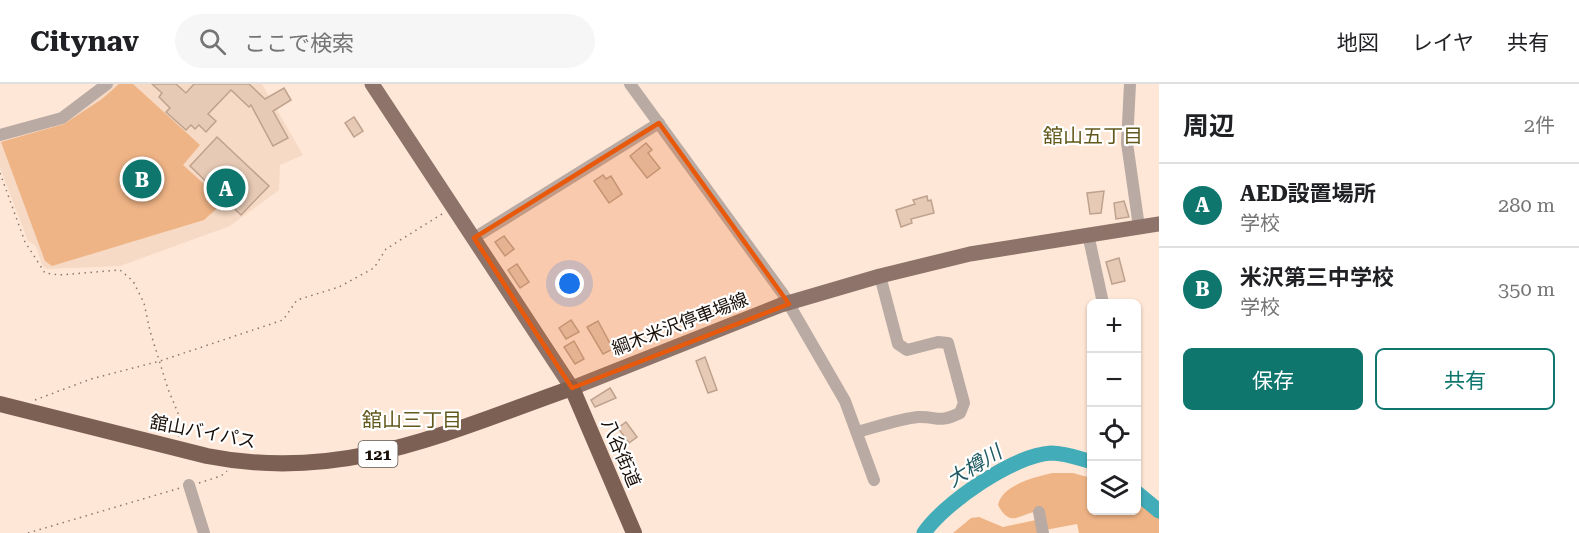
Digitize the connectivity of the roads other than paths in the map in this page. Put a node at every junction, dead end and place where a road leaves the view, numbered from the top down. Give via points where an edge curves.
1 (107, 84) edge
2 (372, 84) edge
3 (630, 84) edge
4 (1130, 84) edge
5 (659, 123) junction
6 (0, 135) edge
7 (1159, 224) edge
8 (1139, 226) junction
9 (1088, 234) junction
10 (474, 238) junction
11 (880, 276) junction
12 (1102, 299) edge
13 (789, 304) junction
14 (572, 388) junction
15 (0, 404) edge
16 (857, 432) junction
17 (874, 480) dead end
18 (189, 485) road end
19 (1039, 512) dead end
20 (204, 533) edge
21 (634, 533) edge
22 (1043, 533) edge

1 - 6 street via 62,118
2 - 10 main road
3 - 5 street
4 - 8 street via 1127,143
5 - 10 street
5 - 13 street
7 - 8 main road, 綱木米沢停車場線
8 - 9 main road, 綱木米沢停車場線
9 - 11 main road, 綱木米沢停車場線 via 970,254
9 - 12 street
10 - 14 main road
11 - 13 main road, 綱木米沢停車場線
11 - 16 street via 898,344 907,350 948,343 964,403 960,413 950,418 918,417
13 - 14 main road, 綱木米沢停車場線
13 - 16 street via 844,401
14 - 15 highway, 舘山バイパス / 121 via 381,453 321,464 233,461
14 - 21 highway, 八谷街道
16 - 17 street
18 - 20 street
19 - 22 street

